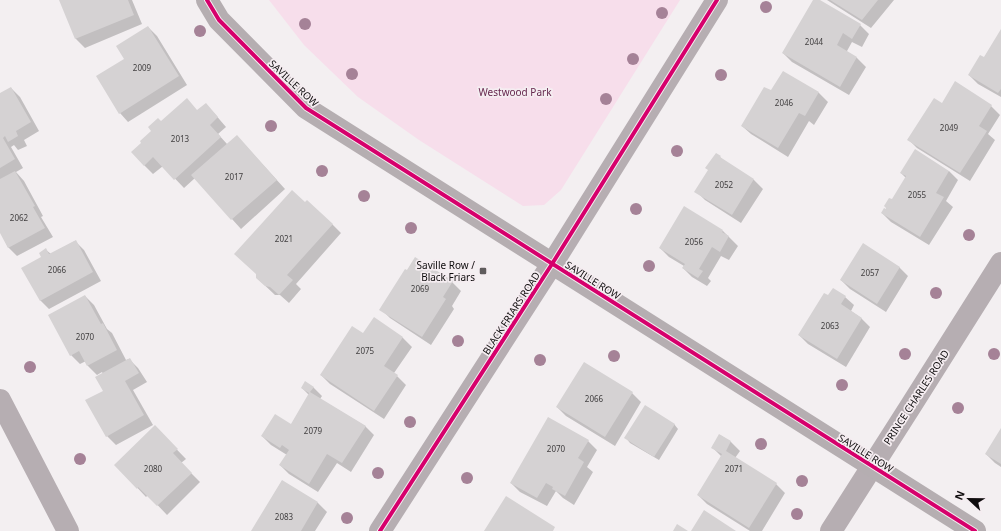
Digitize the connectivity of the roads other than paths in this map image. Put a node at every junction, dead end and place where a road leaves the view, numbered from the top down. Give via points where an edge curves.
1 (207, 0) edge
2 (716, 0) edge
3 (1001, 263) edge
4 (552, 264) junction
5 (0, 400) edge
6 (872, 466) junction
7 (68, 531) edge
8 (380, 531) edge
9 (831, 531) edge
10 (975, 531) edge

1 - 4 street, SAVILLE ROW via 219,20 306,108
2 - 4 street, BLACK FRIARS ROAD
3 - 6 street, PRINCE CHARLES ROAD
4 - 6 street, SAVILLE ROW
4 - 8 street, BLACK FRIARS ROAD
5 - 7 street
6 - 9 street, PRINCE CHARLES ROAD
6 - 10 street, SAVILLE ROW

